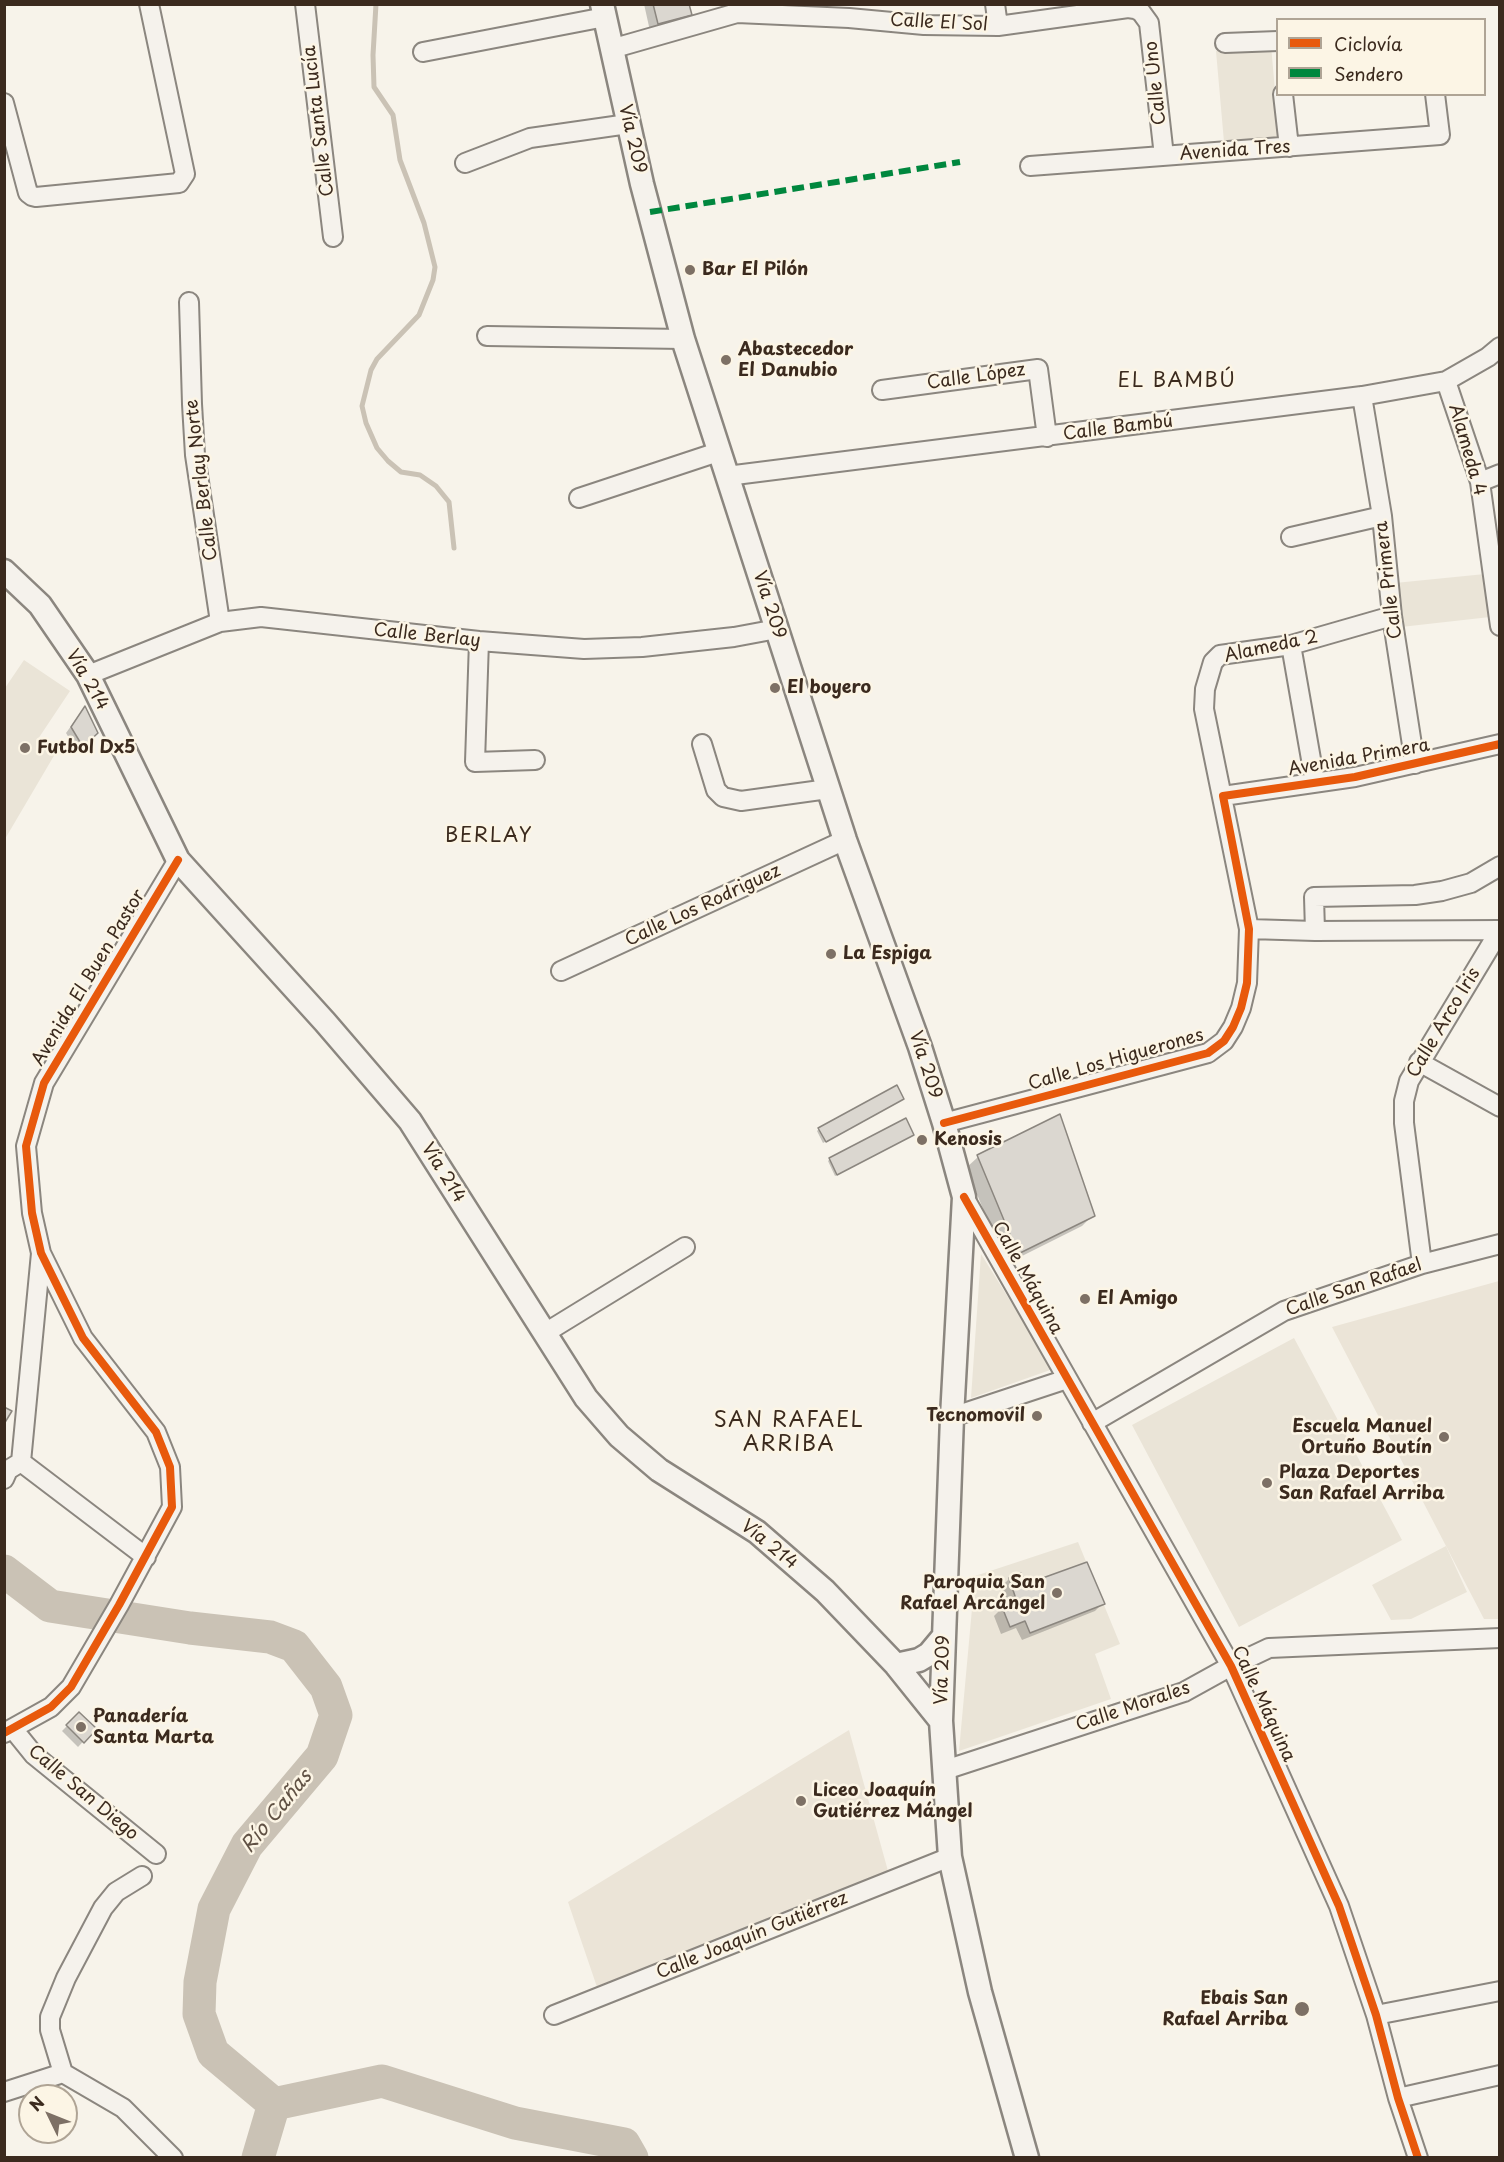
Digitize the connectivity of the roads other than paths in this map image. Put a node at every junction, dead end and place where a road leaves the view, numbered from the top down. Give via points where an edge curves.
1 (149, 4) edge
2 (305, 4) edge
3 (995, 4) edge
4 (604, 11) edge
5 (998, 26) junction
6 (1276, 41) edge
7 (1225, 43) dead end
8 (611, 49) junction
9 (423, 52) dead end
10 (1283, 96) edge
11 (1435, 96) edge
12 (4, 103) edge
13 (628, 124) junction
14 (1289, 147) junction
15 (1164, 156) junction
16 (465, 163) dead end
17 (1030, 166) dead end
18 (333, 237) dead end
19 (189, 302) dead end
20 (487, 336) dead end
21 (683, 339) junction
22 (1500, 347) edge
23 (1446, 381) junction
24 (882, 390) dead end
25 (1362, 396) junction
26 (1047, 437) junction
27 (718, 452) junction
28 (1500, 474) edge
29 (727, 476) junction
30 (1480, 482) junction
31 (579, 498) dead end
32 (1382, 516) junction
33 (1291, 537) dead end
34 (4, 571) edge
35 (1496, 584) edge
36 (1392, 616) junction
37 (220, 622) junction
38 (1500, 626) edge
39 (777, 629) junction
40 (479, 641) junction
41 (1291, 645) junction
42 (88, 675) junction
43 (702, 744) dead end
44 (1500, 744) edge
45 (535, 760) dead end
46 (1415, 764) junction
47 (1316, 782) junction
48 (828, 789) junction
49 (1222, 796) junction
50 (845, 840) junction
51 (178, 860) junction
52 (1500, 866) edge
53 (1249, 929) junction
54 (1500, 930) edge
55 (1315, 932) junction
56 (1493, 954) edge
57 (561, 971) dead end
58 (1419, 1062) junction
59 (1500, 1107) edge
60 (944, 1123) junction
61 (964, 1197) junction
62 (1500, 1244) edge
63 (685, 1247) dead end
64 (42, 1253) junction
65 (1422, 1264) junction
66 (545, 1333) junction
67 (1066, 1379) junction
68 (952, 1417) junction
69 (1092, 1423) junction
70 (21, 1462) junction
71 (4, 1479) edge
72 (146, 1557) junction
73 (944, 1636) junction
74 (1500, 1638) edge
75 (896, 1665) junction
76 (1231, 1666) junction
77 (941, 1721) junction
78 (9, 1731) edge
79 (945, 1770) junction
80 (156, 1854) dead end
81 (950, 1857) junction
82 (142, 1876) dead end
83 (1500, 1991) edge
84 (554, 2015) dead end
85 (1376, 2015) junction
86 (63, 2073) junction
87 (1500, 2075) edge
88 (4, 2092) edge
89 (1398, 2098) junction
90 (173, 2157) edge
91 (1027, 2157) edge
92 (1418, 2157) edge

1 - 12 street via 186,174 179,183 36,198 28,193
2 - 18 street, Calle Santa Lucía
3 - 5 street, Calle El Sol
4 - 8 main road, Vía 209
4 - 9 street
5 - 8 street, Calle El Sol via 737,14
5 - 15 street, Calle Uno via 1128,8 1141,12 1149,23
6 - 7 street
8 - 13 main road, Vía 209
10 - 14 street
11 - 14 street, Avenida Tres via 1440,135
13 - 16 street via 530,138
13 - 21 main road, Vía 209
14 - 15 street, Avenida Tres
15 - 17 street, Avenida Tres
19 - 37 street, Calle Berlay Norte via 195,455
20 - 21 street
21 - 27 main road, Vía 209
22 - 23 street, Calle Bambú
23 - 25 street, Calle Bambú
23 - 30 street, Alameda 4
24 - 26 street, Calle López via 1038,369
25 - 26 street, Calle Bambú
25 - 32 street, Calle Primera
26 - 29 street, Calle Bambú
27 - 29 main road, Vía 209
27 - 31 street
28 - 30 street
29 - 39 main road, Vía 209
30 - 35 street, Alameda 4
32 - 33 street
32 - 36 street, Calle Primera
34 - 42 main road, Vía 214 via 40,605
35 - 38 street, Alameda 4
36 - 41 street, Alameda 2
36 - 46 street, Calle Primera
37 - 40 street, Calle Berlay via 261,617
37 - 42 street, Calle Berlay
39 - 40 street, Calle Berlay via 734,637 584,649
39 - 48 main road, Vía 209
40 - 45 street via 475,762
41 - 47 street
41 - 49 street, Alameda 2 via 1220,655 1213,662 1204,709
42 - 51 main road, Vía 214
43 - 48 street via 716,790 723,797 741,801
44 - 46 street, Avenida Primera
46 - 47 street, Avenida Primera
47 - 49 street, Avenida Primera
48 - 50 main road, Vía 209
49 - 53 street, Calle Los Higuerones
50 - 57 street, Calle Los Rodriguez
50 - 60 main road, Vía 209
51 - 64 street, Avenida El Buen Pastor via 44,1083 26,1146 32,1213
51 - 66 main road, Vía 214 via 410,1121
52 - 55 street via 1471,883 1442,891 1314,897
53 - 55 street
53 - 60 street, Calle Los Higuerones via 1247,983 1241,1008 1224,1041 1208,1053
54 - 55 street
54 - 56 street, Calle Arco Iris
56 - 58 street, Calle Arco Iris
58 - 59 street
58 - 65 street, Calle Arco Iris via 1404,1101 1404,1123
60 - 61 main road, Vía 209
61 - 67 street, Calle Máquina
61 - 68 main road, Vía 209
62 - 65 street, Calle San Rafael
63 - 66 street
64 - 70 street
64 - 72 street, Avenida El Buen Pastor via 83,1338 156,1432 170,1467 172,1507
65 - 69 street, Calle San Rafael via 1284,1311
66 - 75 main road, Vía 214 via 586,1398 619,1436 658,1470 757,1532 825,1591
67 - 68 street
67 - 69 street, Calle Máquina
68 - 73 main road, Vía 209
69 - 76 street, Calle Máquina
70 - 71 street via 8,1470
70 - 72 street
72 - 78 street, Avenida El Buen Pastor via 71,1687 51,1707
73 - 75 main road via 919,1660
73 - 77 main road, Vía 209
74 - 76 street, Calle Morales via 1269,1648
75 - 77 main road, Vía 214
76 - 79 street, Calle Morales via 1184,1692
76 - 85 street, Calle Máquina via 1339,1906
77 - 79 main road, Vía 209
78 - 80 street, Calle San Diego
79 - 81 main road, Vía 209
81 - 84 street, Calle Joaquín Gutiérrez
81 - 91 main road, Vía 209 via 980,1992
82 - 86 street via 116,1892 103,1908 50,2017
83 - 85 street
85 - 89 street, Calle Máquina
86 - 88 street
86 - 90 street via 123,2108
87 - 89 street
89 - 92 street, Calle Máquina

